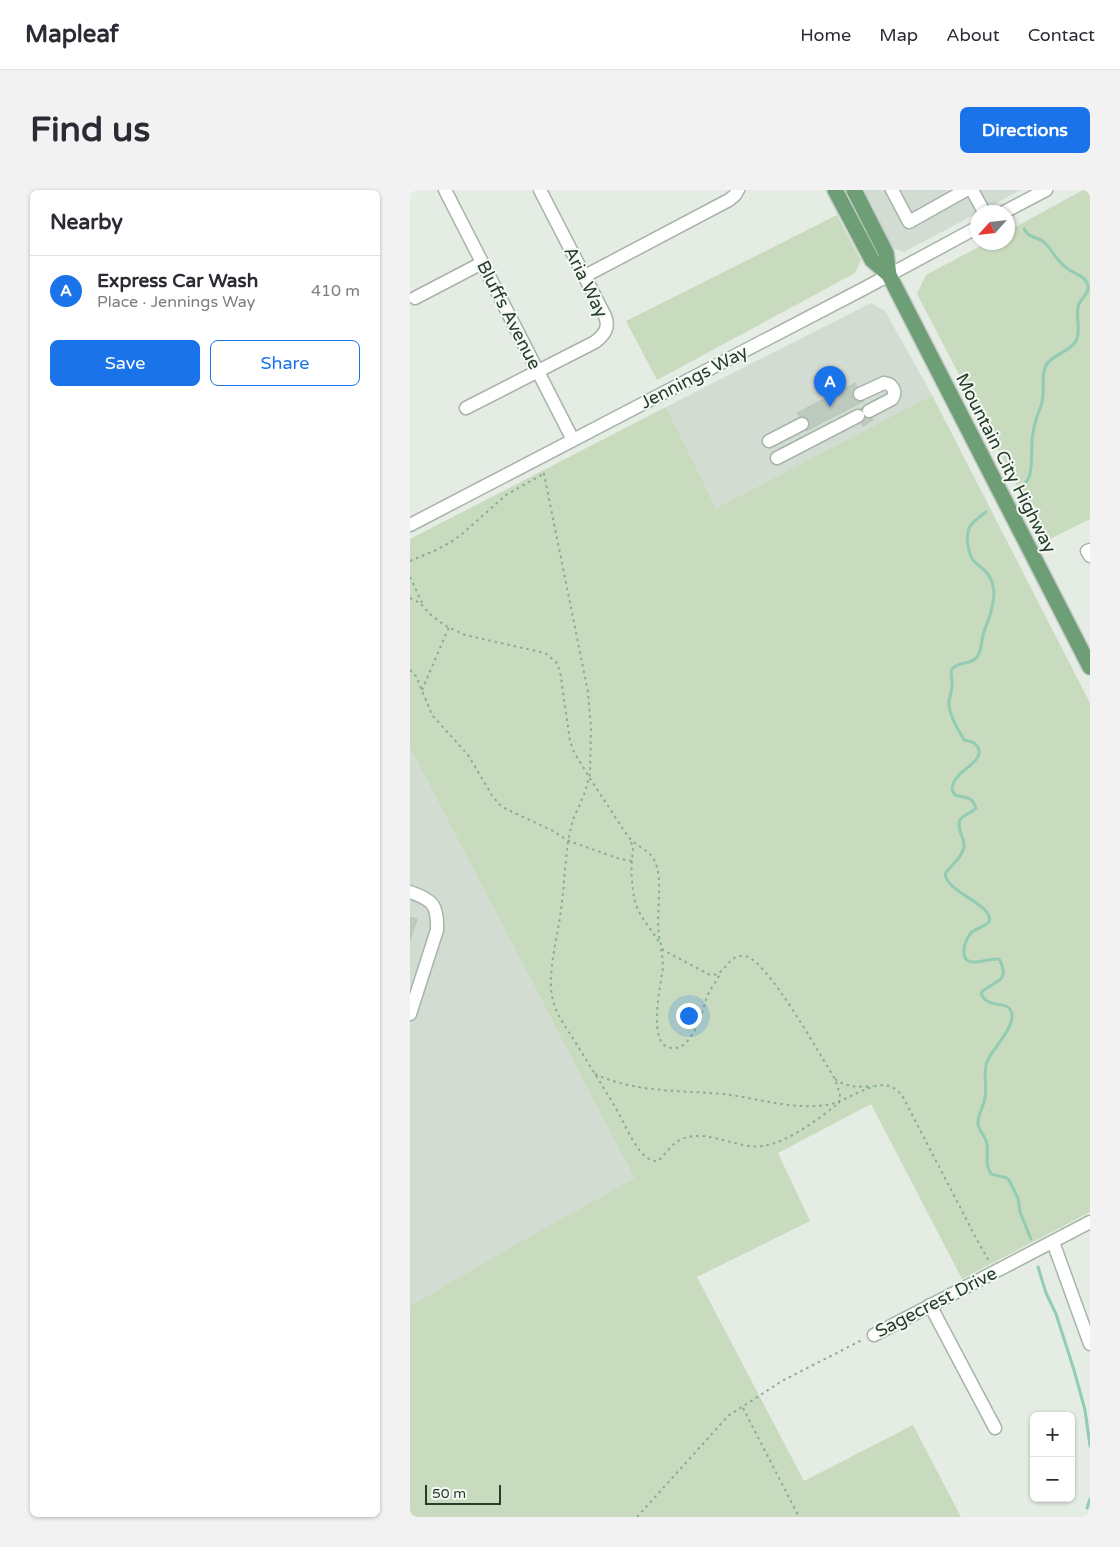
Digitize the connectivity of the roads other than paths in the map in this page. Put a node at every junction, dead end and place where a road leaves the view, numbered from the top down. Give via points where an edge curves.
1 (445, 190) edge
2 (540, 190) edge
3 (738, 190) edge
4 (835, 190) edge
5 (854, 190) edge
6 (966, 190) edge
7 (972, 190) edge
8 (1046, 190) edge
9 (897, 192) edge
10 (980, 205) edge
11 (1015, 206) edge
12 (970, 231) edge
13 (482, 263) junction
14 (889, 275) junction
15 (585, 276) junction
16 (415, 298) dead end
17 (538, 371) junction
18 (860, 394) tunnel mouth
19 (466, 408) dead end
20 (802, 424) tunnel mouth
21 (573, 440) junction
22 (769, 440) dead end
23 (777, 458) dead end
24 (410, 524) edge
25 (1090, 550) edge
26 (1090, 556) edge
27 (1090, 667) edge
28 (410, 892) edge
29 (410, 1014) edge
30 (1090, 1222) edge
31 (1053, 1242) junction
32 (930, 1306) junction
33 (874, 1335) road end
34 (1090, 1344) edge
35 (994, 1428) dead end

1 - 13 street, Bluffs Avenue
2 - 15 street, Aria Way
3 - 15 street via 729,200
4 - 14 main road, Mountain City Highway via 872,260
5 - 14 main road, Mountain City Highway via 886,253
6 - 9 street via 909,222
7 - 10 street
8 - 11 street
12 - 14 street, Jennings Way
13 - 16 street
13 - 17 street, Bluffs Avenue
14 - 21 street, Jennings Way
14 - 27 main road, Mountain City Highway
15 - 17 street, Aria Way via 607,320 605,333
17 - 19 street
17 - 21 street, Bluffs Avenue
18 - 23 street via 884,382 894,389 892,398
20 - 22 street
21 - 24 street, Jennings Way
25 - 26 street via 1087,551
28 - 29 street via 425,897 433,904 438,917 437,930
30 - 31 street, Sagecrest Drive
31 - 32 street, Sagecrest Drive
31 - 34 street
32 - 33 street, Sagecrest Drive
32 - 35 street

